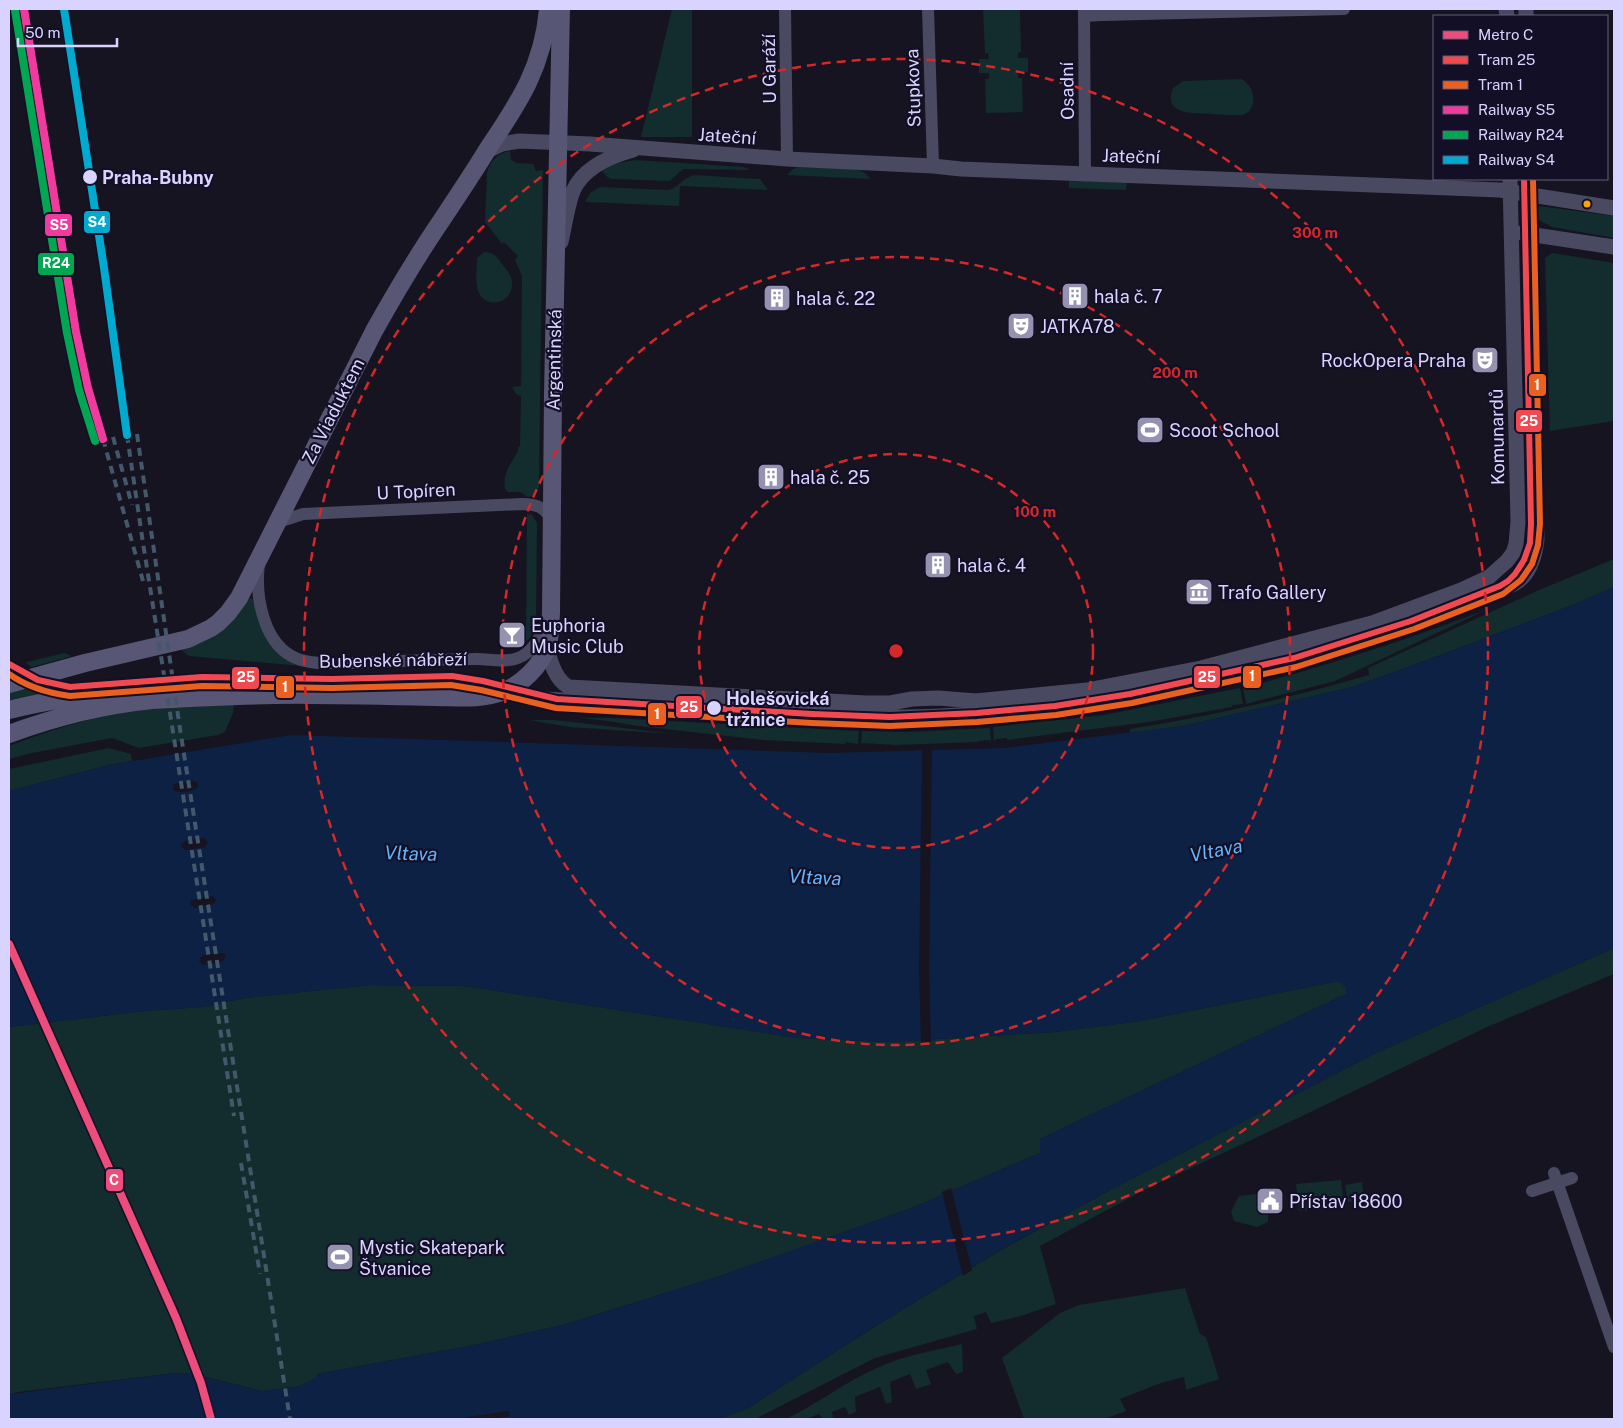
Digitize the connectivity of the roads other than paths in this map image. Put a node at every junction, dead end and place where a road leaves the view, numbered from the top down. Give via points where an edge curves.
1 (548, 9) edge
2 (561, 9) edge
3 (785, 9) edge
4 (928, 9) edge
5 (1344, 9) edge
6 (1084, 12) edge
7 (559, 143) junction
8 (645, 148) junction
9 (487, 151) junction
10 (787, 159) junction
11 (933, 166) junction
12 (1085, 173) junction
13 (1530, 180) edge
14 (1510, 186) edge
15 (1530, 196) junction
16 (1614, 208) edge
17 (1511, 232) junction
18 (1531, 234) junction
19 (1614, 246) edge
20 (556, 265) junction
21 (551, 522) junction
22 (276, 524) junction
23 (260, 557) junction
24 (551, 613) junction
25 (547, 647) junction
26 (9, 684) edge
27 (503, 692) junction
28 (309, 695) junction
29 (9, 710) edge
30 (9, 734) edge
31 (1556, 1178) junction
32 (1572, 1178) dead end
33 (1532, 1191) dead end
34 (1614, 1347) edge

1 - 9 main road via 546,30 533,73
2 - 7 main road, Argentinská
3 - 10 street, U Garáží
4 - 11 street, Stupkova
5 - 6 street
6 - 12 street, Osadní
7 - 8 street, Jateční
7 - 9 street, Jateční via 509,142
7 - 20 main road, Argentinská
8 - 10 street, Jateční
8 - 20 street, Jateční via 611,157 581,179 570,200
9 - 22 main road, Za Viaduktem via 394,294
10 - 11 street, Jateční
11 - 12 street, Jateční
12 - 14 street, Jateční via 1500,190
13 - 15 street
14 - 15 street, Jateční
14 - 17 street, Komunardů
15 - 16 street, Jateční
15 - 18 street
17 - 18 street
17 - 25 street, Komunardů via 1518,505 1516,544 1507,561 1489,577 1462,590 1372,624 1201,668 1070,692 976,701 938,698 880,704 569,687 562,682
18 - 19 street
18 - 27 street, Bubenské nábřeží via 1537,540 1532,564 1525,574 1519,582 1502,590 1294,658 1130,694 977,714 812,714 542,699
20 - 21 main road, Argentinská
21 - 22 street, U Topíren via 541,507 522,504 303,514
21 - 24 main road, Argentinská
22 - 23 main road, Za Viaduktem
23 - 24 street, Bubenské nábřeží via 258,586 265,622 281,648 304,661 509,660 531,650
23 - 26 main road, Za Viaduktem via 228,613 218,624 200,634
24 - 25 main road, Argentinská
25 - 27 main road, Argentinská via 536,666
27 - 28 main road, Bubenské nábřeží via 490,696
28 - 29 main road via 180,686 94,694
28 - 30 main road via 131,702 60,717
31 - 32 street
31 - 33 street
31 - 34 street

